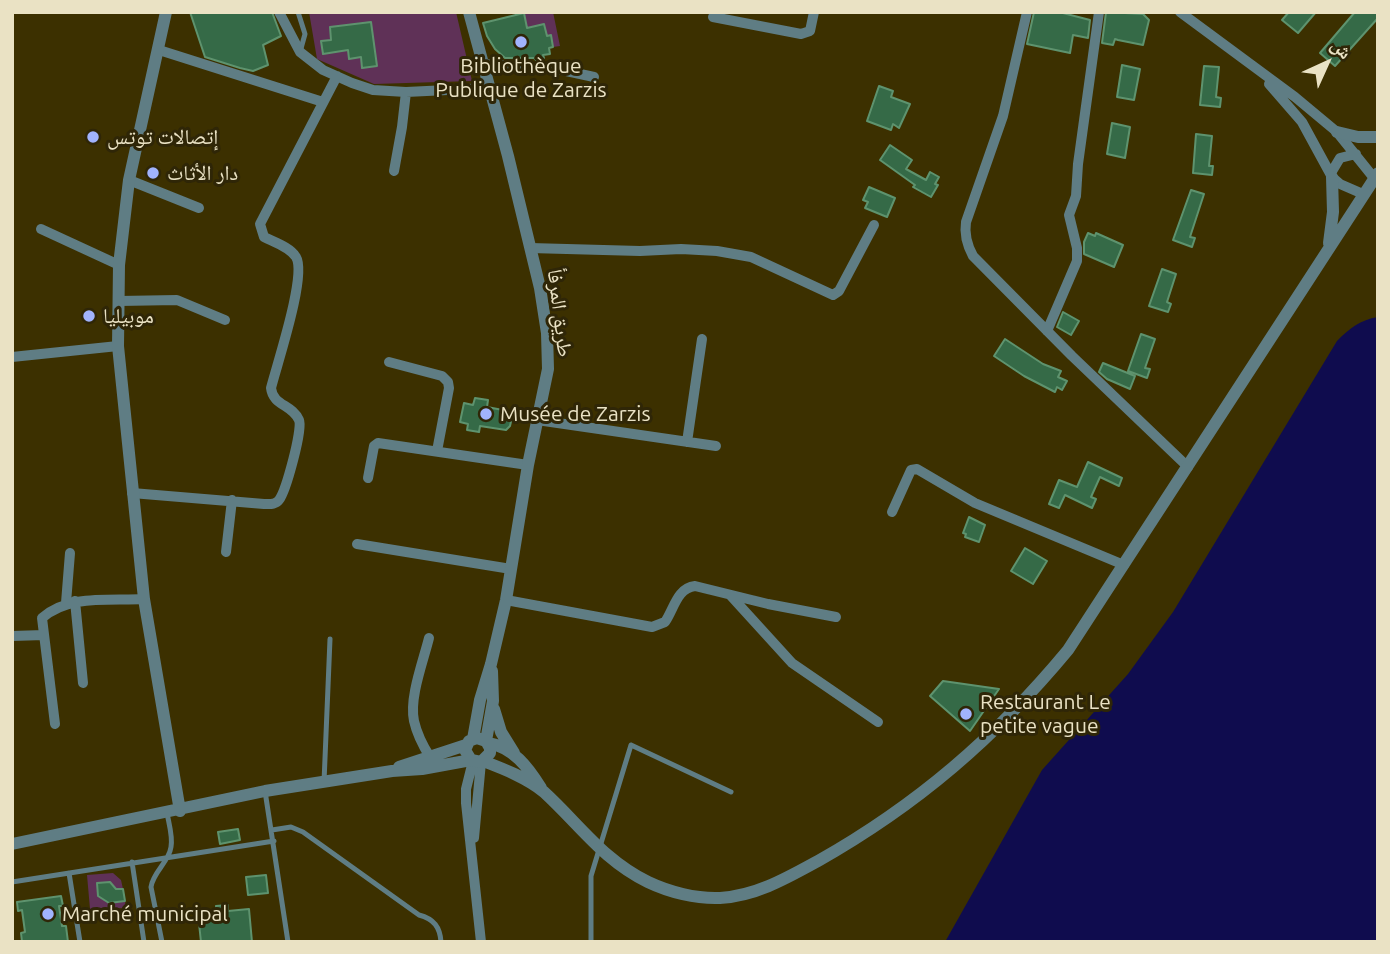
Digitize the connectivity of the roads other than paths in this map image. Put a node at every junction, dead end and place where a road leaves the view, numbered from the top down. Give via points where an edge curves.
1 (166, 12) edge
2 (279, 12) edge
3 (298, 12) edge
4 (468, 12) edge
5 (814, 12) edge
6 (1027, 12) edge
7 (1099, 12) edge
8 (1180, 12) edge
9 (713, 17) dead end
10 (159, 50) junction
11 (300, 52) junction
12 (483, 64) junction
13 (1251, 66) junction
14 (337, 76) junction
15 (594, 77) dead end
16 (489, 88) junction
17 (406, 92) junction
18 (323, 102) junction
19 (1337, 132) junction
20 (1378, 137) edge
21 (1356, 155) junction
22 (394, 171) dead end
23 (1332, 175) junction
24 (1376, 175) edge
25 (129, 180) junction
26 (1363, 194) junction
27 (199, 208) dead end
28 (874, 225) dead end
29 (41, 229) dead end
30 (1329, 247) junction
31 (530, 248) junction
32 (119, 265) junction
33 (119, 302) junction
34 (225, 320) dead end
35 (1047, 331) junction
36 (702, 339) dead end
37 (118, 346) junction
38 (12, 357) edge
39 (389, 362) dead end
40 (537, 420) junction
41 (687, 442) junction
42 (716, 446) dead end
43 (437, 451) junction
44 (528, 465) junction
45 (1188, 467) junction
46 (368, 478) dead end
47 (132, 493) junction
48 (232, 500) junction
49 (892, 512) dead end
50 (357, 544) dead end
51 (226, 552) dead end
52 (70, 553) dead end
53 (1124, 565) junction
54 (511, 569) junction
55 (731, 595) junction
56 (144, 599) junction
57 (506, 600) junction
58 (70, 602) junction
59 (836, 617) dead end
60 (44, 635) junction
61 (12, 636) edge
62 (429, 638) dead end
63 (330, 639) dead end
64 (491, 664) junction
65 (83, 683) dead end
66 (493, 701) junction
67 (878, 722) dead end
68 (55, 724) dead end
69 (478, 742) junction
70 (430, 757) junction
71 (519, 758) junction
72 (477, 761) junction
73 (393, 771) junction
74 (324, 782) junction
75 (265, 791) junction
76 (543, 791) junction
77 (731, 792) dead end
78 (180, 810) junction
79 (167, 813) junction
80 (272, 830) junction
81 (274, 841) junction
82 (12, 844) edge
83 (600, 850) junction
84 (168, 857) junction
85 (132, 862) junction
86 (69, 873) junction
87 (12, 882) edge
88 (80, 942) edge
89 (144, 942) edge
90 (162, 942) edge
91 (288, 942) edge
92 (441, 942) edge
93 (481, 942) edge
94 (592, 942) edge

1 - 10 street
2 - 11 street
3 - 11 lane via 305,34
4 - 12 street, طريق المرفأ
5 - 9 street via 810,31 801,34
6 - 35 street via 1003,116 965,233 973,256
7 - 35 street via 1077,188 1069,215 1077,261
8 - 13 street
10 - 18 street
10 - 25 street
11 - 14 street
12 - 15 street via 556,69
12 - 16 street, طريق المرفأ
13 - 19 street
13 - 23 street via 1302,122
14 - 17 street via 373,90
14 - 18 street
16 - 17 street
16 - 31 street, طريق المرفأ
17 - 22 street
18 - 48 street via 260,224 264,237 292,251 299,263 295,297 271,388 274,399 299,420 298,435 277,502
19 - 20 street
19 - 21 street
21 - 23 street via 1340,158
21 - 24 street
23 - 26 street
23 - 30 street
24 - 26 street
25 - 27 street
25 - 32 street
26 - 30 street
28 - 31 street via 833,295 751,257 717,251
29 - 32 street
30 - 45 street
31 - 40 street, طريق المرفأ via 547,333 548,369
32 - 33 street
33 - 34 street via 177,300
33 - 37 street
35 - 45 street
36 - 41 street
37 - 38 street
37 - 47 street
39 - 43 street via 442,376 448,382
40 - 41 street
40 - 44 street, طريق المرفأ
41 - 42 street
43 - 44 street
43 - 46 street via 378,443 373,446
44 - 54 street, طريق المرفأ
45 - 53 street
47 - 48 street
47 - 56 street
48 - 51 street
49 - 53 street via 911,470 917,469 975,503
50 - 54 street
52 - 58 street
53 - 83 street via 1068,650 997,729 897,813 781,881 738,896 695,896 651,883
54 - 57 street, طريق المرفأ
55 - 57 street via 688,587 665,622 652,626
55 - 59 street
55 - 67 street via 792,663
56 - 58 street
56 - 78 street
57 - 64 street, طريق المرفأ
58 - 60 street via 42,618
58 - 65 street
60 - 61 street
60 - 68 street
62 - 70 street via 414,720
63 - 74 lane
64 - 66 street
64 - 69 street via 480,700
66 - 69 street
66 - 71 street via 501,732
69 - 70 street
69 - 71 street via 505,748
69 - 72 street via 466,754
69 - 72 street via 490,753
70 - 73 street
71 - 76 street
72 - 73 street
72 - 76 street
72 - 93 street via 466,789 466,803
73 - 74 street
74 - 75 street
75 - 78 street
75 - 80 lane
76 - 83 street
77 - 83 lane via 632,745
78 - 79 street
79 - 82 street
79 - 84 lane
80 - 81 lane
80 - 92 lane via 291,827 313,838 435,923
81 - 84 lane
81 - 91 lane
83 - 94 lane via 591,877
84 - 85 lane
84 - 90 lane via 151,887
85 - 86 lane
85 - 89 lane
86 - 87 lane
86 - 88 lane

